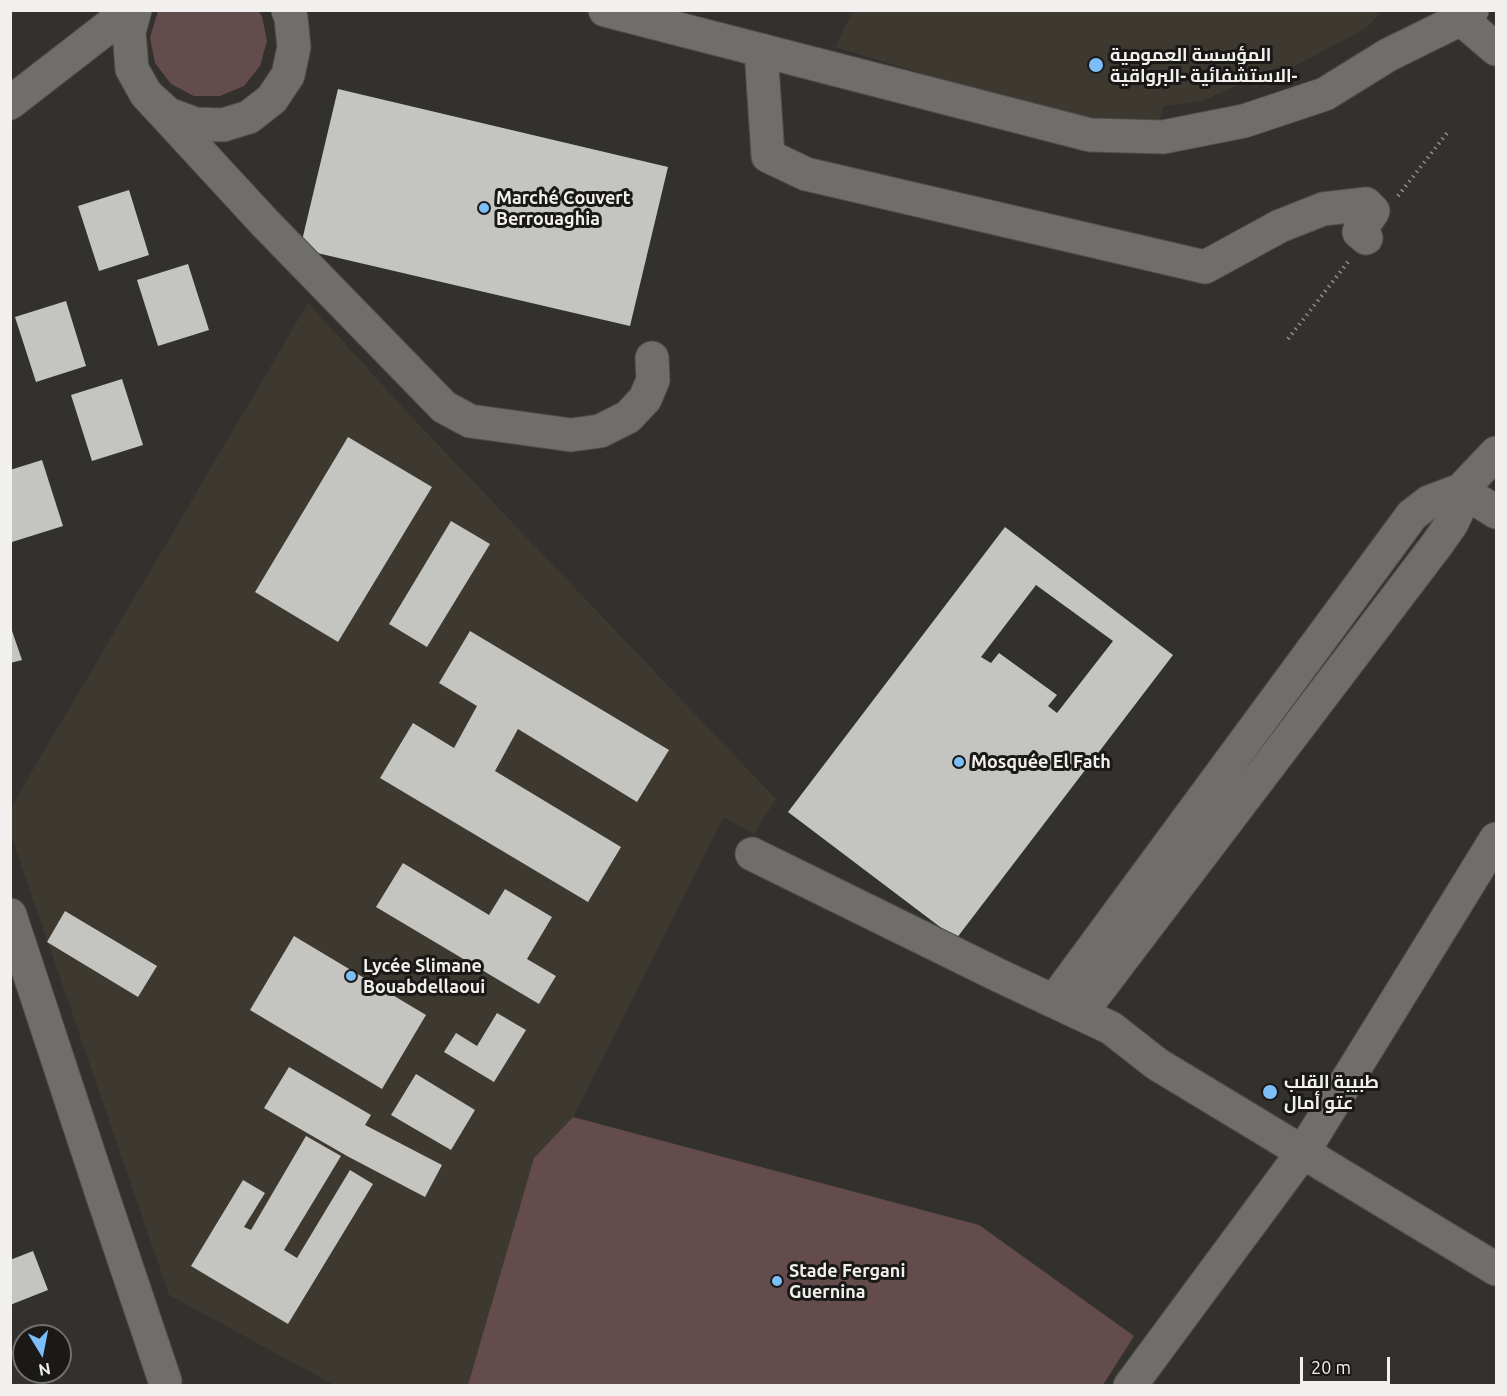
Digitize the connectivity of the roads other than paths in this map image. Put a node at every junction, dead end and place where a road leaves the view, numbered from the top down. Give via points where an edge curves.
1 (130, 10) edge
2 (135, 10) edge
3 (288, 10) edge
4 (605, 10) edge
5 (1467, 15) edge
6 (1497, 49) edge
7 (761, 50) junction
8 (146, 94) junction
9 (10, 103) edge
10 (1366, 238) road end
11 (652, 358) dead end
12 (1497, 453) edge
13 (1461, 490) junction
14 (1497, 512) edge
15 (1497, 839) edge
16 (752, 854) dead end
17 (10, 915) edge
18 (1068, 1007) junction
19 (1303, 1152) junction
20 (1497, 1269) edge
21 (165, 1381) dead end
22 (1130, 1386) edge

1 - 9 street
2 - 8 street via 129,32 132,69
3 - 8 street via 294,47 288,75 272,99 249,117 224,125 195,124 168,114
4 - 7 street
5 - 6 street
5 - 7 street via 1388,55 1325,94 1244,121 1163,137 1090,135
7 - 10 street via 768,156 806,174 1205,267 1281,226 1323,209 1366,204 1373,211 1359,232
8 - 11 street via 444,407 470,421 571,435 600,431 628,417 645,399 653,380
12 - 13 street
13 - 14 street
13 - 18 street via 1429,502 1412,515
15 - 19 street
16 - 18 street
17 - 21 street
18 - 19 street via 1111,1028 1157,1064
19 - 20 street
19 - 22 street

